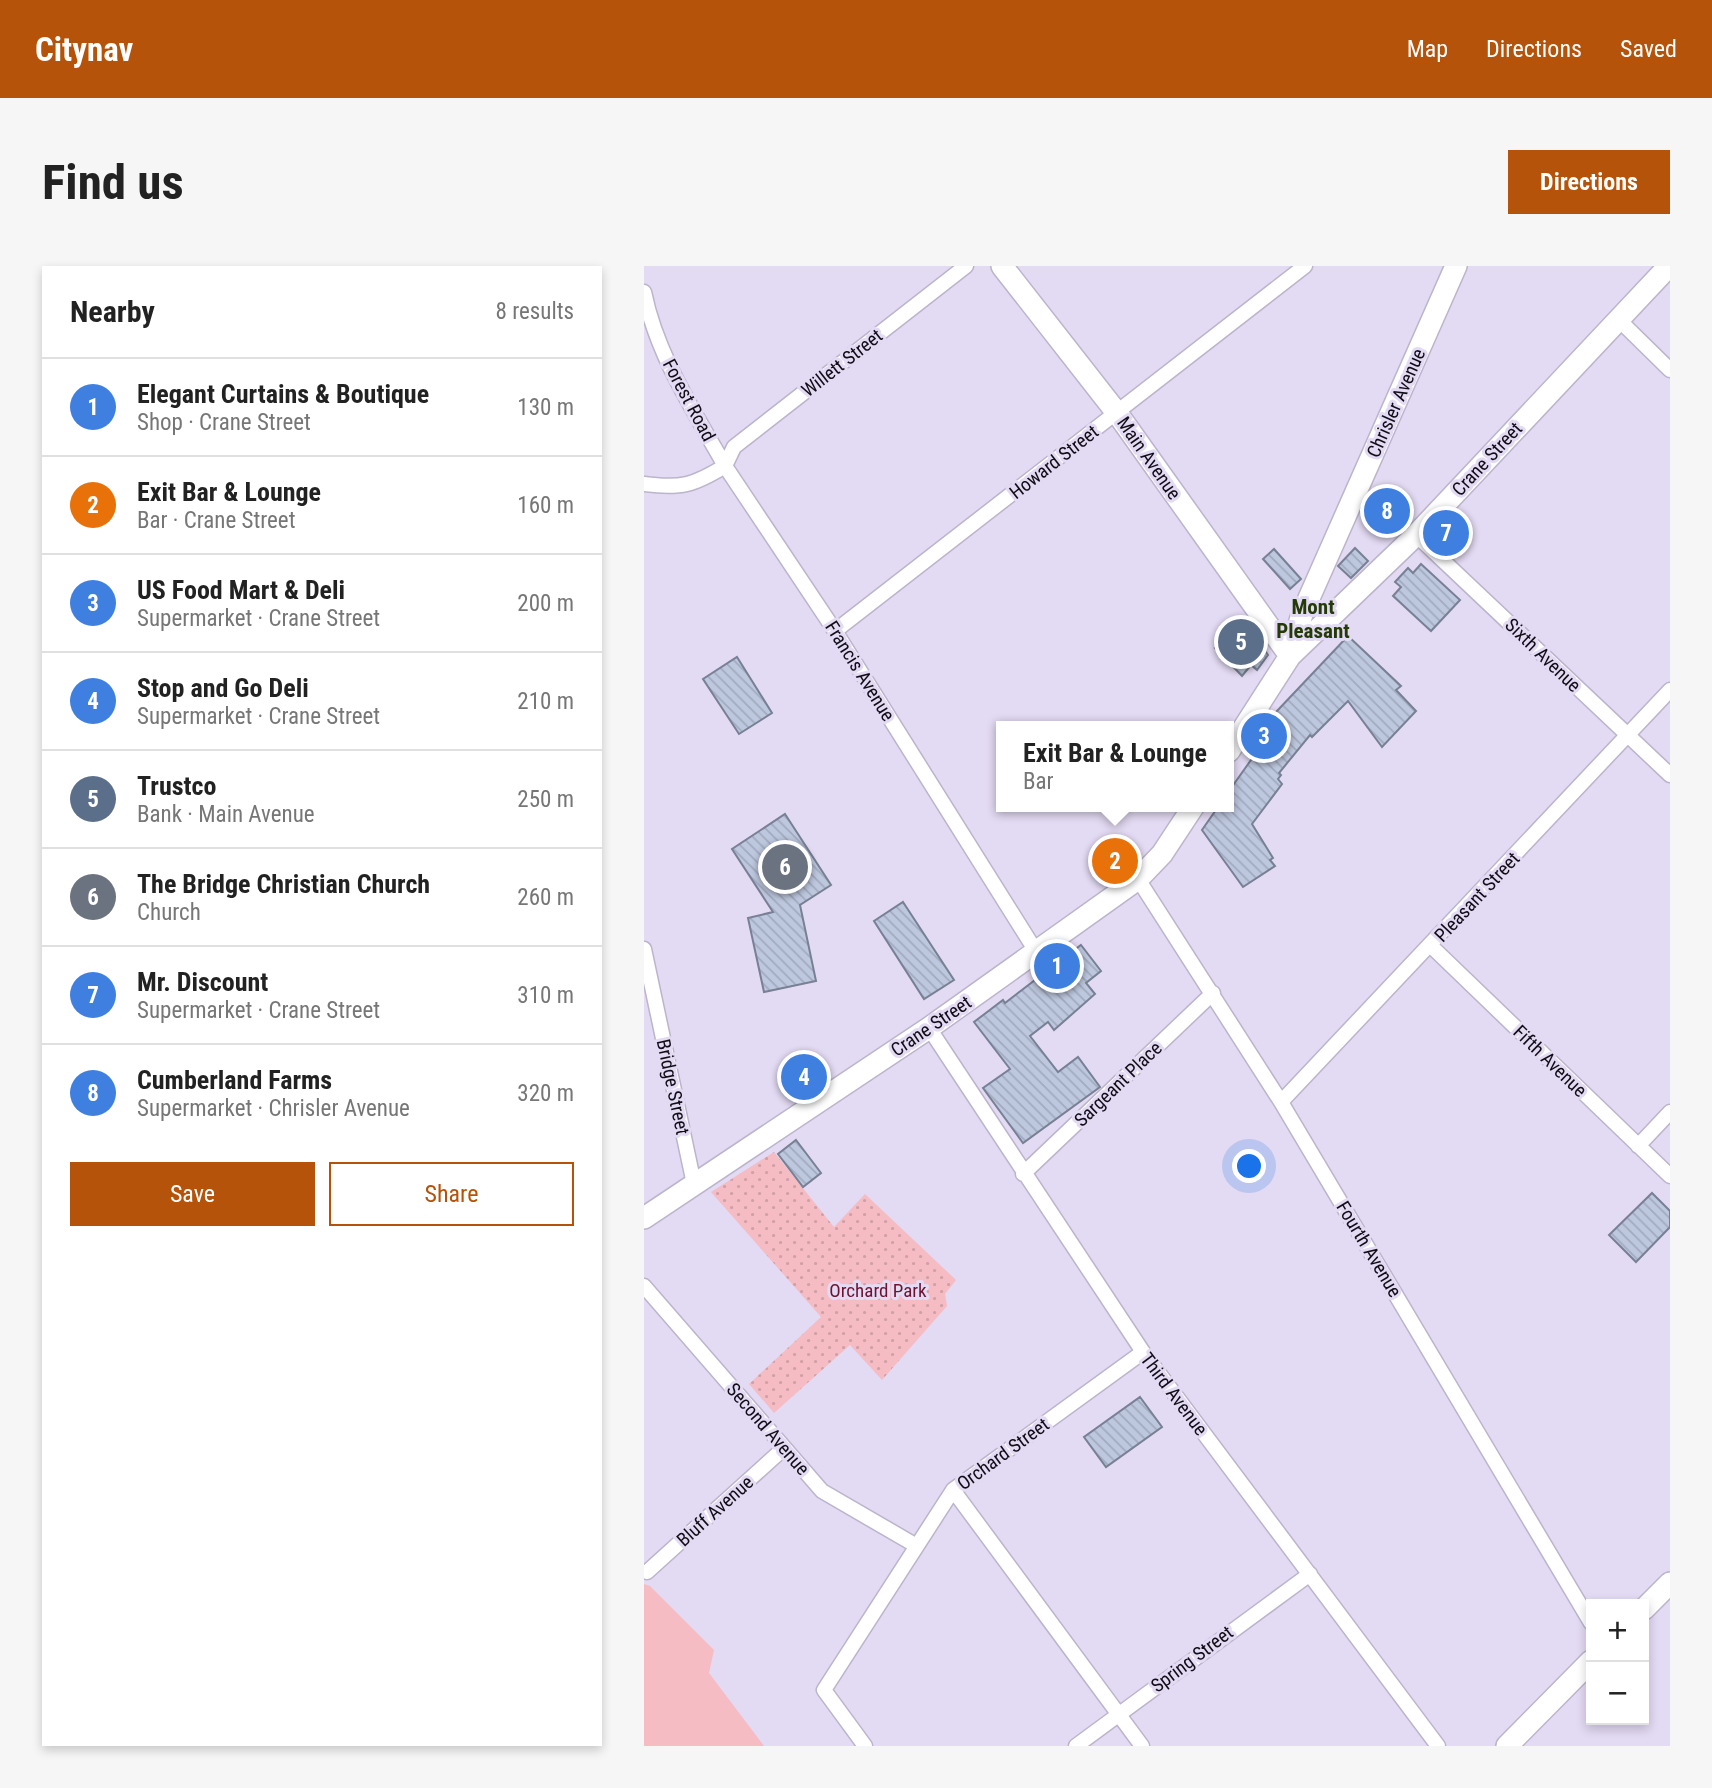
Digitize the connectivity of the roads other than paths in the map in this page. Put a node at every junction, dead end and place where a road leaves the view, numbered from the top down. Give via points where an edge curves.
1 (966, 266) edge
2 (1002, 266) edge
3 (1305, 266) edge
4 (1457, 266) edge
5 (1669, 266) edge
6 (644, 292) edge
7 (1618, 320) junction
8 (1670, 370) edge
9 (1117, 413) junction
10 (725, 466) junction
11 (644, 484) edge
12 (1416, 535) junction
13 (835, 631) junction
14 (1290, 656) junction
15 (1670, 690) edge
16 (1628, 736) junction
17 (1234, 743) edge
18 (1670, 775) edge
19 (1190, 812) edge
20 (1138, 879) junction
21 (1431, 946) junction
22 (644, 949) edge
23 (1037, 953) junction
24 (646, 968) edge
25 (1213, 993) junction
26 (929, 1028) junction
27 (1281, 1102) junction
28 (1670, 1112) edge
29 (1638, 1146) junction
30 (1023, 1174) junction
31 (1670, 1176) edge
32 (694, 1184) junction
33 (644, 1218) edge
34 (644, 1286) edge
35 (1143, 1352) junction
36 (783, 1449) junction
37 (953, 1490) junction
38 (915, 1545) junction
39 (647, 1573) dead end
40 (1310, 1574) junction
41 (1670, 1583) edge
42 (1649, 1604) edge
43 (1586, 1615) edge
44 (1590, 1662) edge
45 (1119, 1714) junction
46 (865, 1746) edge
47 (1076, 1746) edge
48 (1142, 1746) edge
49 (1438, 1746) edge
50 (1507, 1746) edge

1 - 10 street, Willett Street via 734,447
2 - 9 street, Main Avenue
3 - 9 street, Howard Street
4 - 14 street, Chrisler Avenue via 1302,614
5 - 7 street, Crane Street
6 - 10 street, Forest Road via 650,320 674,378
7 - 8 street
7 - 12 street, Crane Street
9 - 13 street, Howard Street
9 - 14 street, Main Avenue
10 - 11 street via 674,488
10 - 13 street, Francis Avenue
12 - 14 street, Crane Street
12 - 16 street, Sixth Avenue
13 - 23 street, Francis Avenue
14 - 17 street, Crane Street
15 - 16 street, Pleasant Street
16 - 18 street, Sixth Avenue
16 - 21 street, Pleasant Street
19 - 20 street, Crane Street via 1162,854
20 - 23 street, Crane Street
20 - 25 street, Fourth Avenue
21 - 27 street, Pleasant Street
21 - 29 street, Fifth Avenue
22 - 24 street, Bridge Street
23 - 26 street, Crane Street
24 - 32 street, Bridge Street
25 - 27 street, Fourth Avenue
25 - 30 street, Sargeant Place
26 - 30 street, Third Avenue
26 - 32 street, Crane Street
27 - 43 street, Fourth Avenue
28 - 29 street
29 - 31 street, Fifth Avenue
30 - 35 street, Third Avenue
32 - 33 street, Crane Street
34 - 36 street, Second Avenue
35 - 37 street, Orchard Street
35 - 40 street, Third Avenue
36 - 38 street, Second Avenue via 822,1491
36 - 39 street, Bluff Avenue
37 - 38 street, Orchard Street
37 - 45 street
38 - 46 street, Orchard Street via 824,1690
40 - 45 street, Spring Street
40 - 49 street, Third Avenue
41 - 42 street
44 - 50 street
45 - 47 street, Spring Street
45 - 48 street

